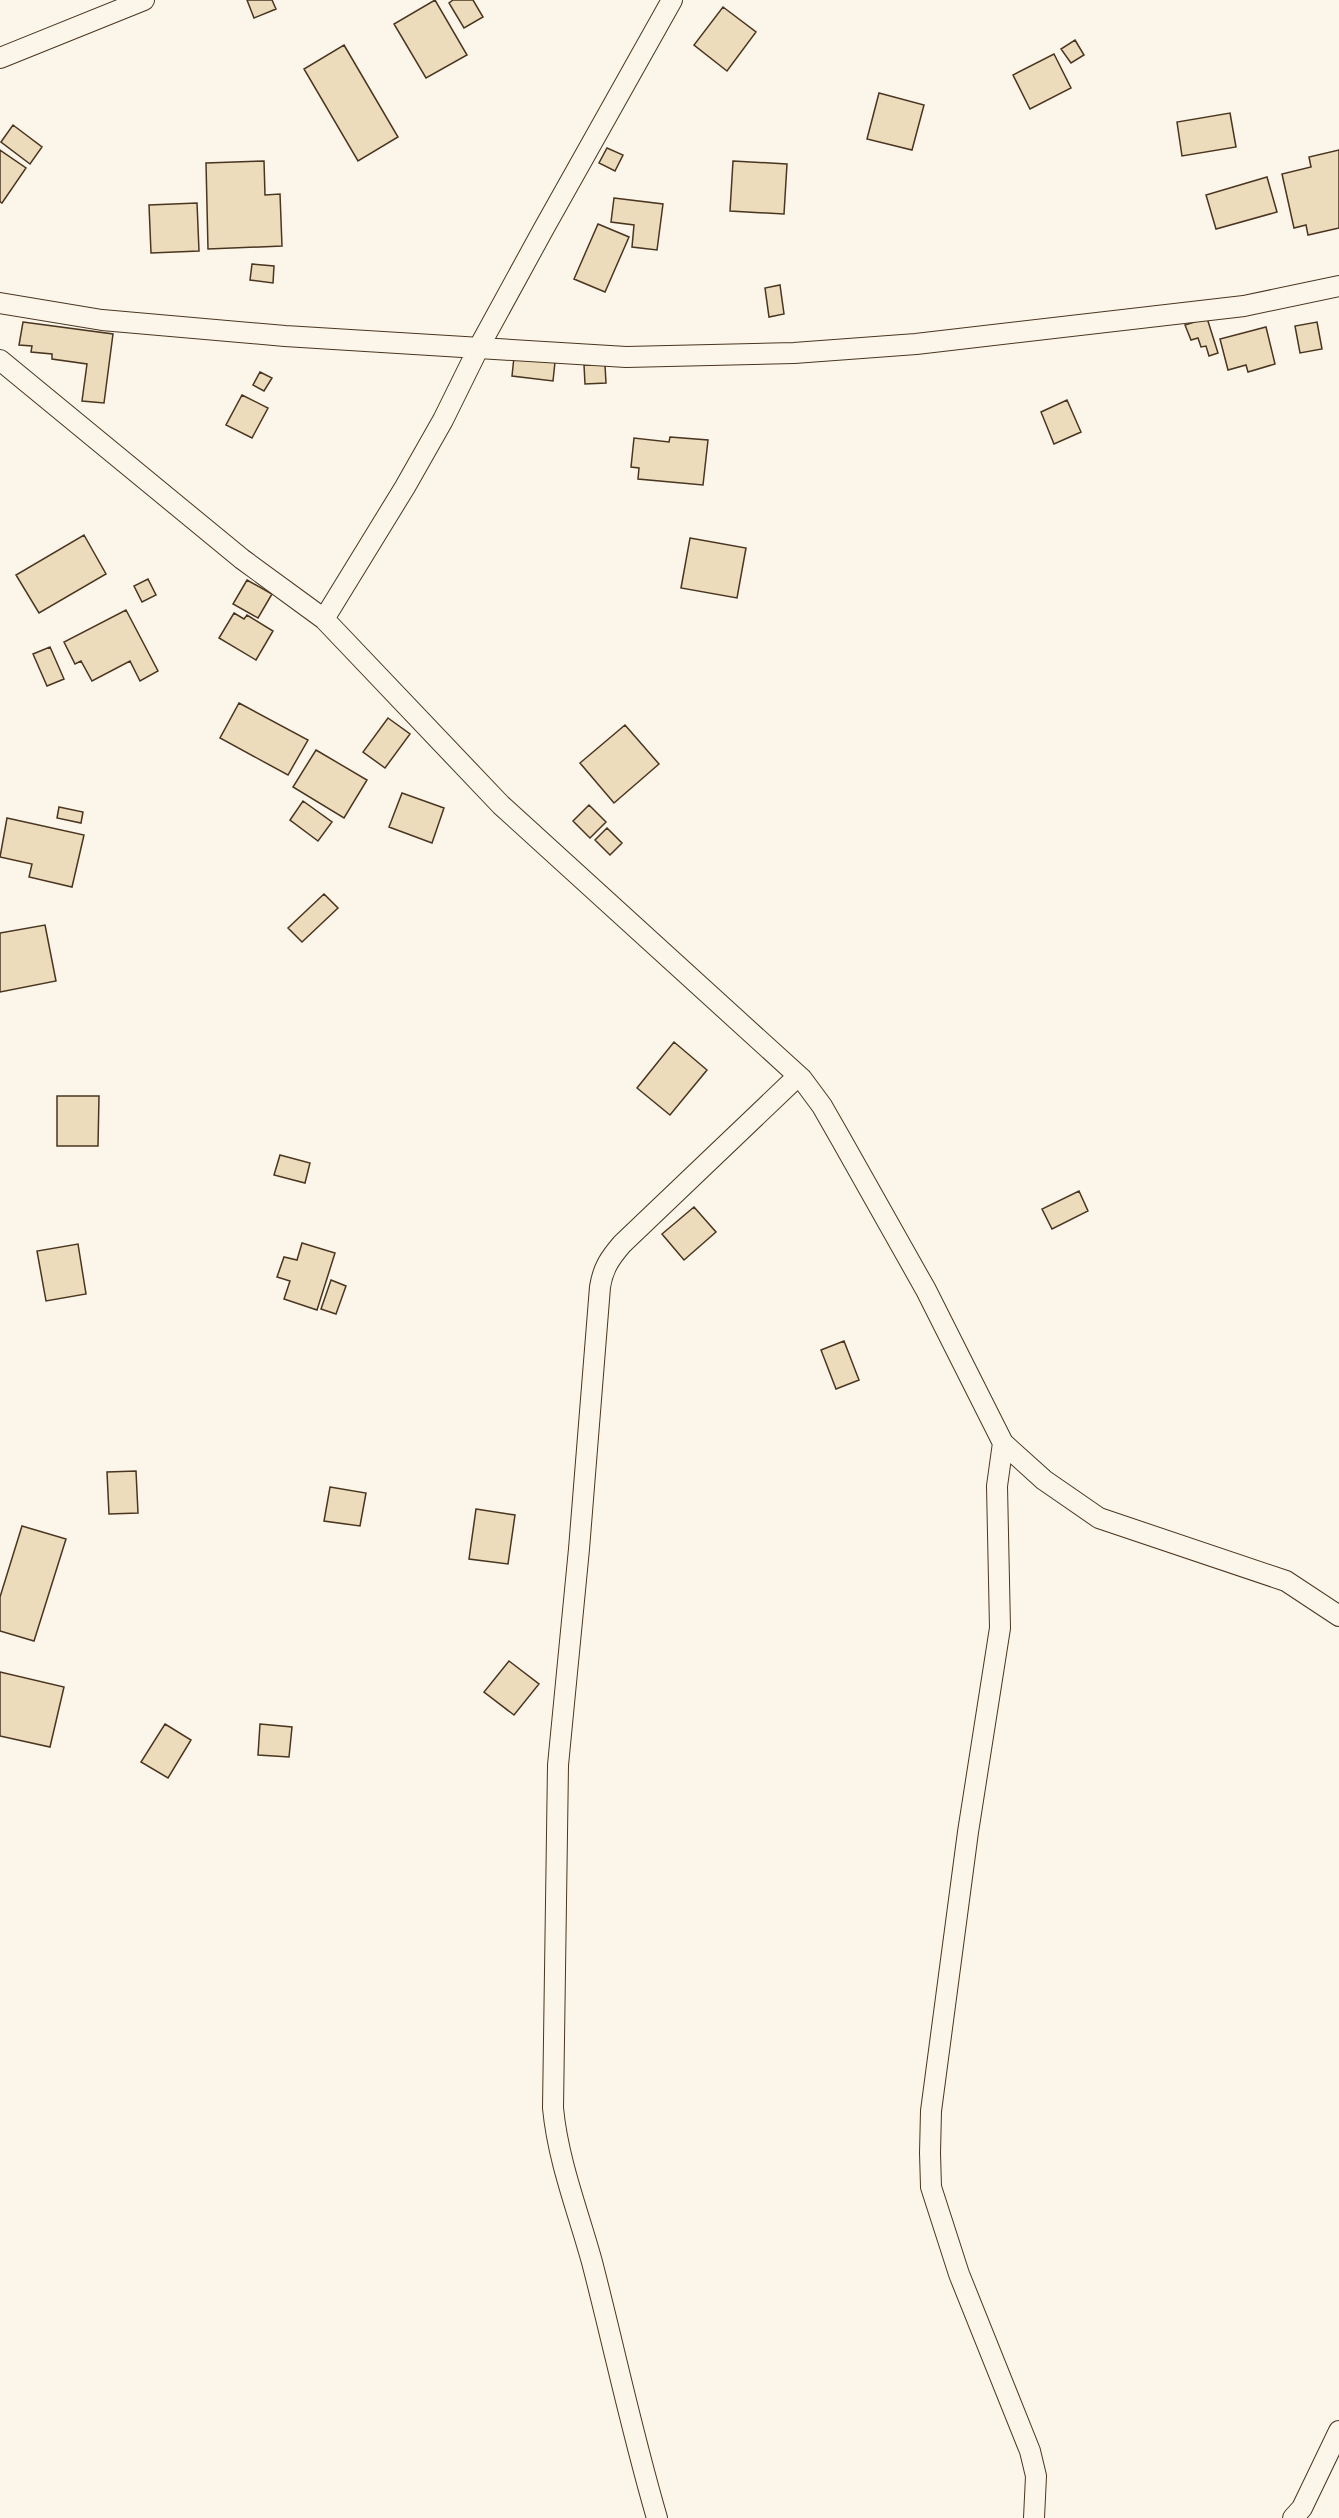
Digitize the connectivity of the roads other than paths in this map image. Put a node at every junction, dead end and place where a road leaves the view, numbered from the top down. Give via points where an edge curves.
1 (144, 0) edge
2 (672, 0) edge
3 (0, 58) edge
4 (1339, 286) edge
5 (0, 303) edge
6 (479, 347) junction
7 (0, 360) edge
8 (324, 619) junction
9 (798, 1076) junction
10 (1002, 1443) junction
11 (1339, 1616) edge
12 (1339, 2432) edge
13 (657, 2518) edge
14 (1034, 2518) edge
15 (1293, 2518) edge

1 - 3 street
2 - 6 street
4 - 6 street via 1244,306 915,344 794,353 626,357
5 - 6 street via 102,320
6 - 8 street via 405,488
7 - 8 street via 242,559
8 - 9 street via 501,805
9 - 10 street via 822,1106 921,1280
9 - 13 street via 622,1244 606,1265 600,1287 558,1765 553,2108 562,2163 579,2211
10 - 11 street via 1044,1480 1100,1518 1286,1581
10 - 14 street via 997,1486 1000,1628 931,2111 931,2187 959,2274 1030,2451 1036,2476
12 - 15 street via 1302,2508

